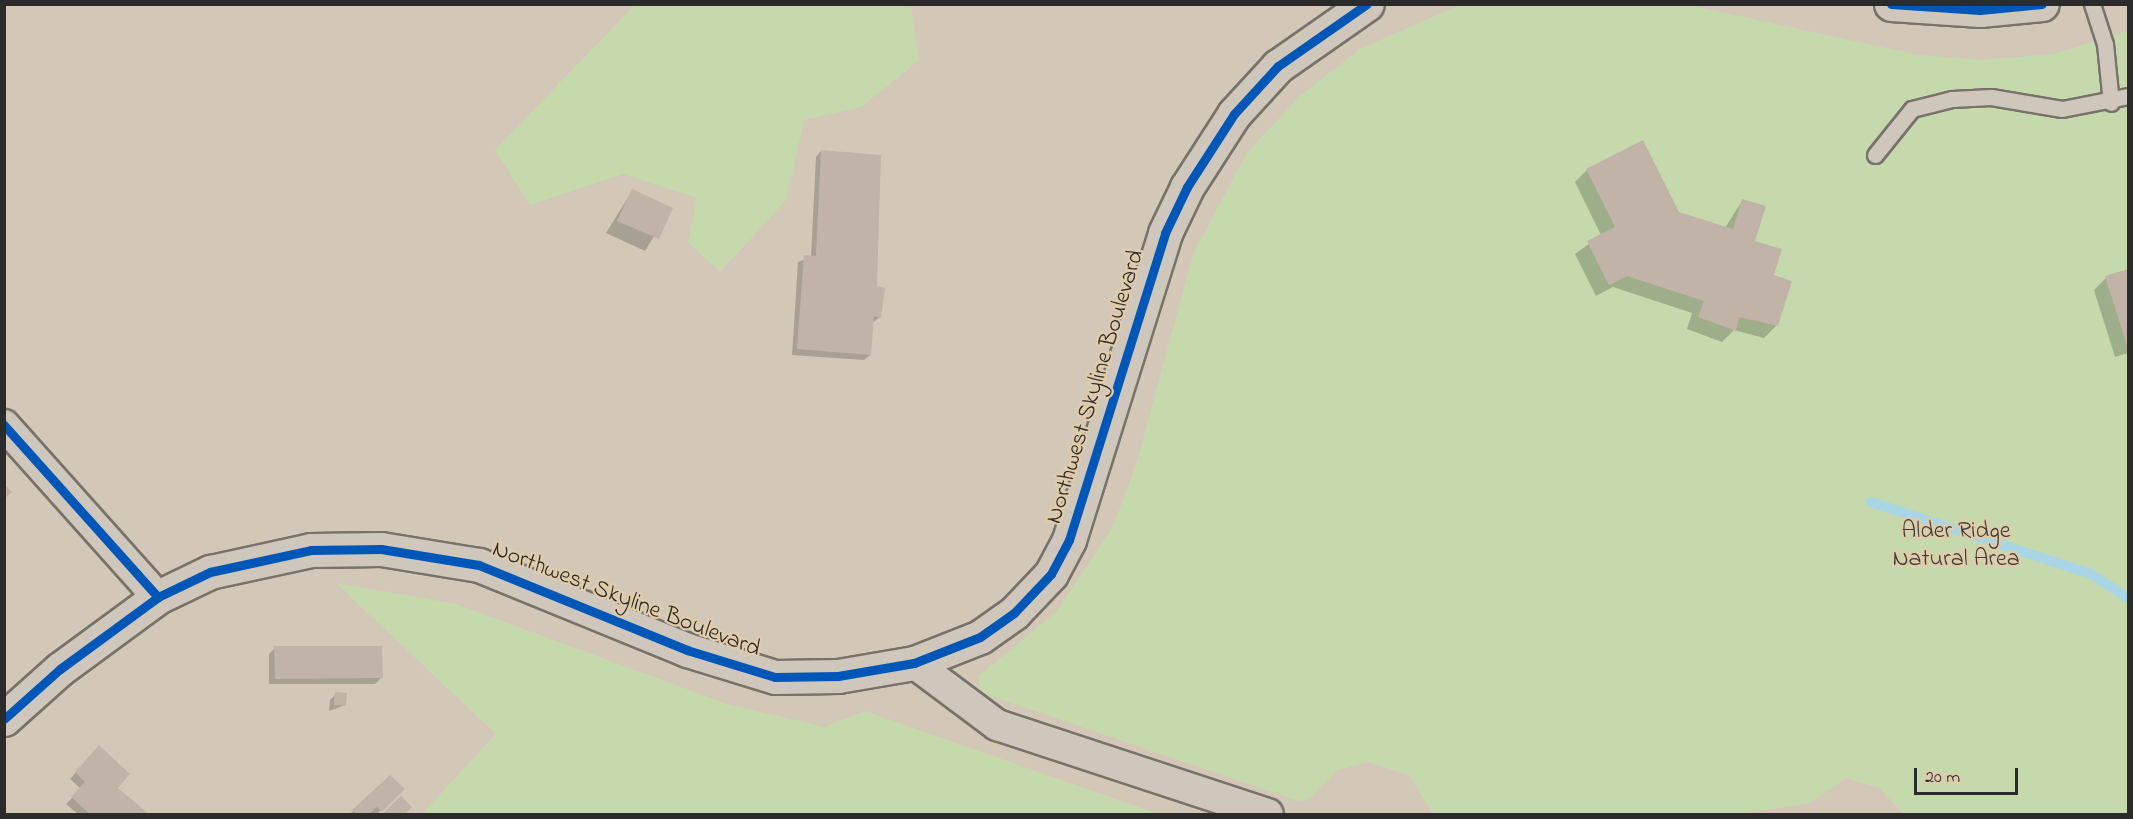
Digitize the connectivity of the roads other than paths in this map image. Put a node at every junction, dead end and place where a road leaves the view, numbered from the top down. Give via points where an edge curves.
1 (1367, 4) edge
2 (1891, 4) edge
3 (2042, 4) edge
4 (2092, 4) edge
5 (2128, 96) edge
6 (2111, 103) junction
7 (1875, 155) dead end
8 (4, 425) edge
9 (158, 597) junction
10 (914, 663) junction
11 (4, 718) edge
12 (1268, 814) edge

1 - 10 main road, Northwest Skyline Boulevard via 1278,66 1234,114 1187,187 1165,233 1083,507 1051,574 1014,613 980,637
2 - 3 main road via 1980,10
4 - 6 lane via 2105,44
5 - 6 lane
6 - 7 lane via 2062,109 1991,97 1952,99 1912,109
8 - 9 street
9 - 10 main road, Northwest Skyline Boulevard via 210,572 257,558 381,549 480,565 687,650 775,677 838,676
9 - 11 main road, Northwest Skyline Boulevard via 60,669
10 - 12 street via 997,725

